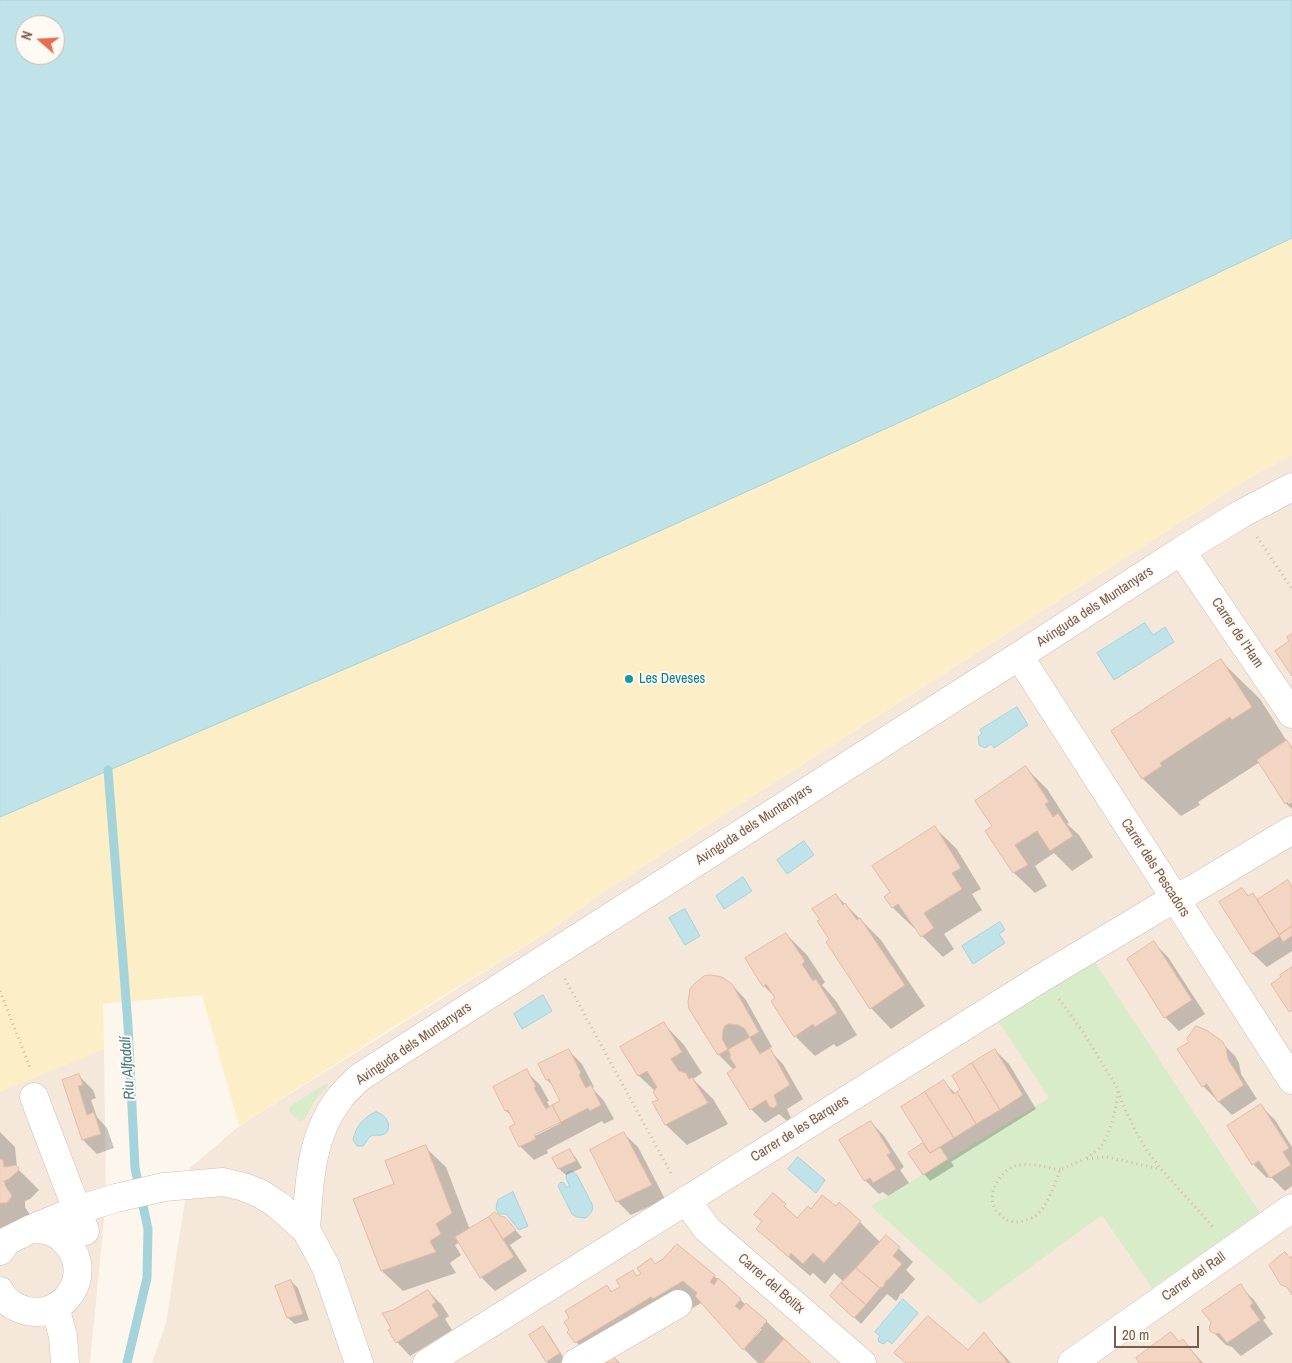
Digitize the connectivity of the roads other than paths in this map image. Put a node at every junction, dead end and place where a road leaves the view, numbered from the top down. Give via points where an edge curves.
1 (1292, 487) edge
2 (1182, 551) junction
3 (1019, 656) junction
4 (1292, 714) edge
5 (1292, 830) edge
6 (1175, 898) junction
7 (1292, 1080) edge
8 (33, 1086) road end
9 (686, 1200) junction
10 (1292, 1208) edge
11 (306, 1230) junction
12 (79, 1232) junction
13 (9, 1241) edge
14 (0, 1291) edge
15 (678, 1304) dead end
16 (55, 1307) junction
17 (65, 1363) edge
18 (359, 1363) edge
19 (427, 1363) edge
20 (576, 1363) edge
21 (862, 1363) edge
22 (1072, 1363) edge

1 - 2 street, Avinguda dels Muntanyars
2 - 3 street, Avinguda dels Muntanyars
2 - 4 street, Carrer de l’Ham
3 - 6 street, Carrer dels Pescadors
3 - 11 street, Avinguda dels Muntanyars via 360,1076 339,1099 321,1132 309,1182
5 - 6 street
6 - 7 street, Carrer dels Pescadors
6 - 9 street, Carrer de les Barques
8 - 12 street
9 - 19 street, Carrer de les Barques
9 - 21 street, Carrer del Bolitx via 707,1229
10 - 22 street, Carrer del Rall
11 - 12 street via 262,1194 223,1182 164,1187 116,1198
11 - 18 street via 326,1267
12 - 13 street
12 - 13 street via 68,1244 58,1235 33,1229
12 - 16 street via 76,1282 71,1294
14 - 16 street via 11,1304 24,1311 37,1313
15 - 20 street
16 - 17 street via 63,1336

